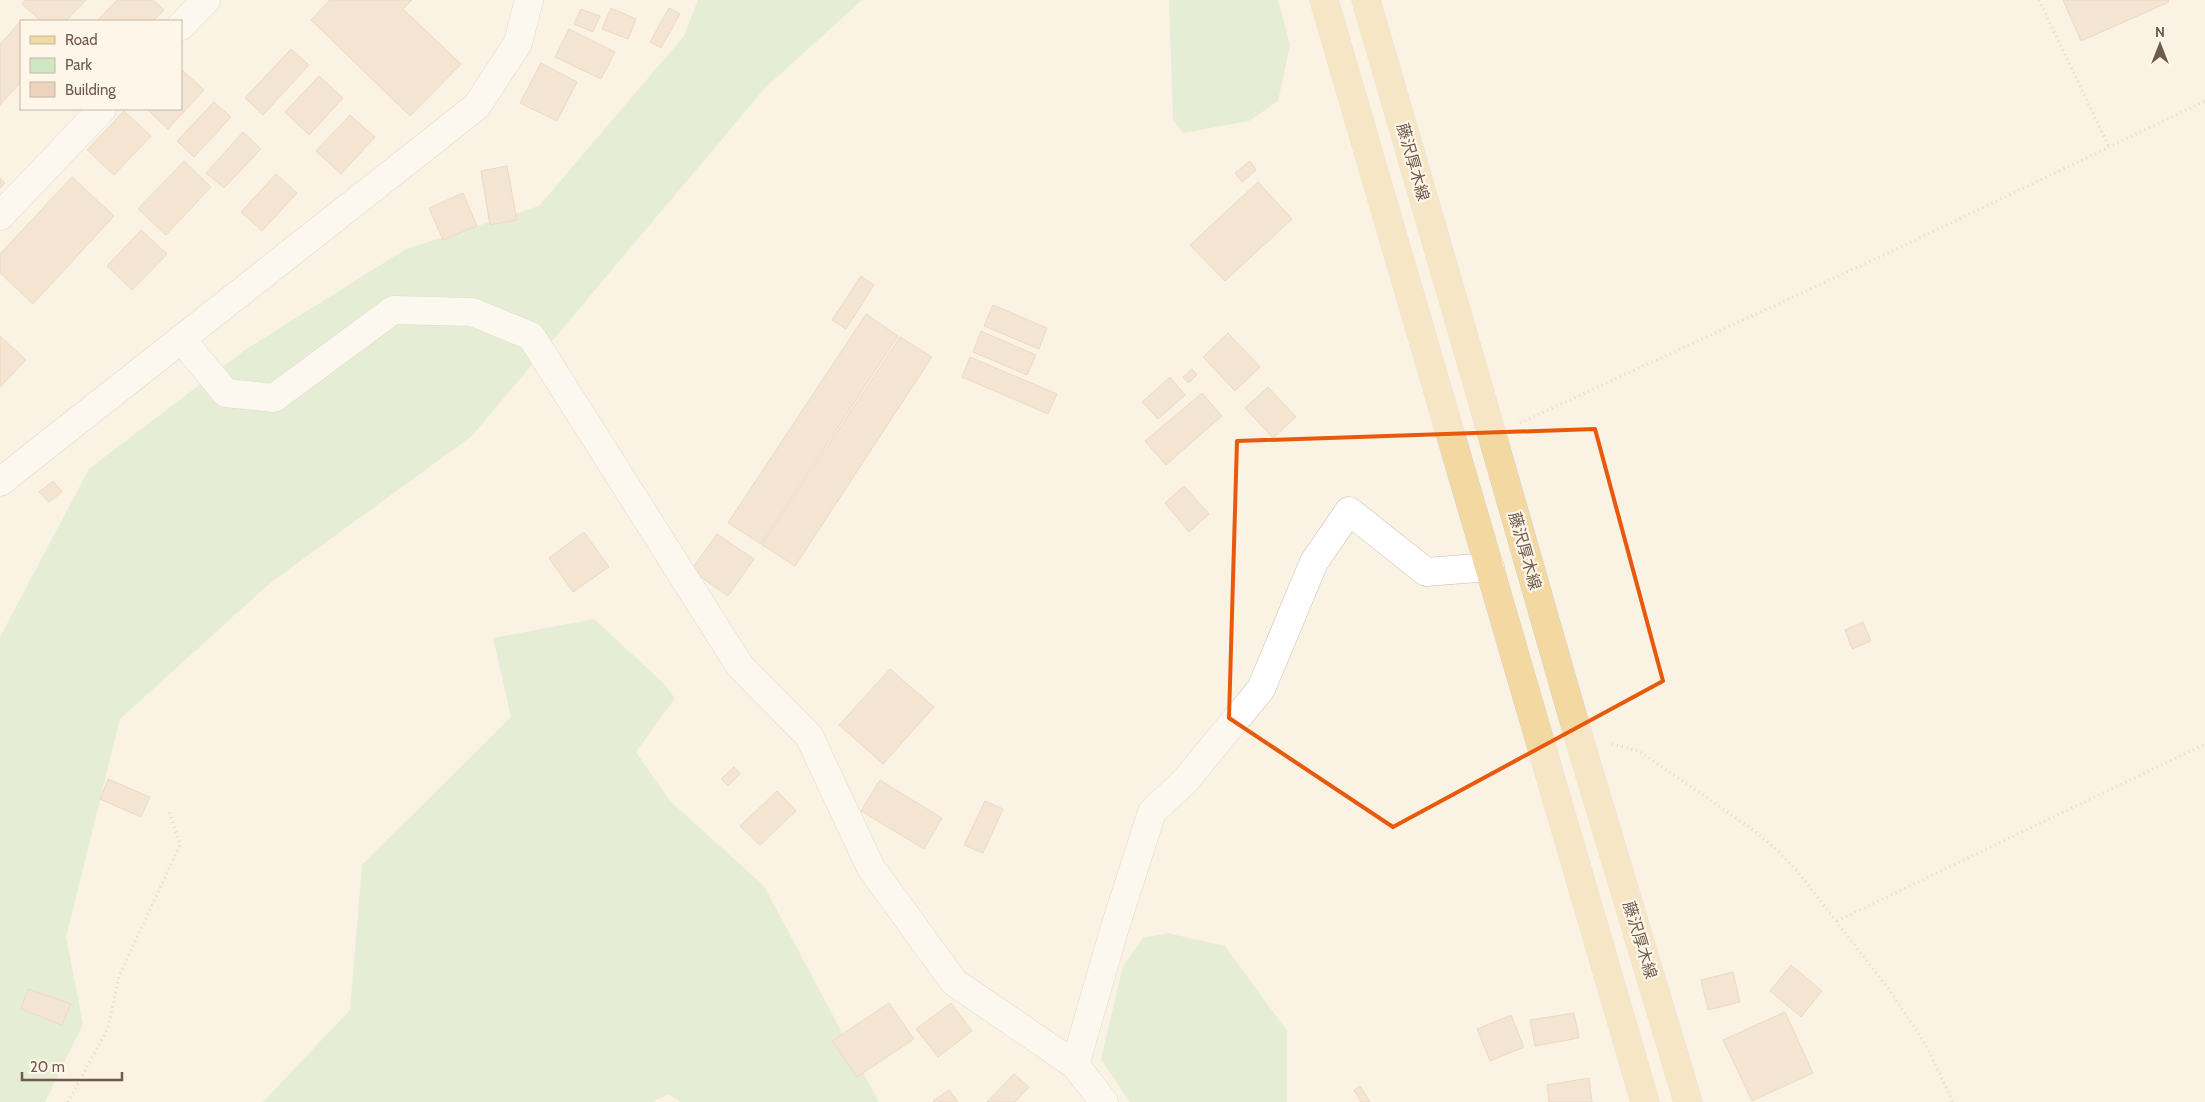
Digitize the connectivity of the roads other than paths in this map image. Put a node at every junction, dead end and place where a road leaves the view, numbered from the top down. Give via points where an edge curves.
1 (206, 0) edge
2 (529, 0) edge
3 (1324, 0) edge
4 (1366, 0) edge
5 (182, 25) edge
6 (101, 110) edge
7 (0, 216) edge
8 (181, 339) junction
9 (0, 482) edge
10 (1490, 567) junction
11 (1075, 1064) junction
12 (1104, 1102) edge
13 (1645, 1102) edge
14 (1688, 1102) edge

1 - 5 street
2 - 8 street via 518,43 478,106
3 - 10 main road
4 - 14 main road, 藤沢厚木線 via 1578,735
6 - 7 street
8 - 9 street
8 - 11 street via 226,393 274,398 393,310 472,312 531,336 740,666 809,736 871,868 954,982
10 - 11 street via 1426,572 1349,511 1314,562 1261,689 1185,781 1152,812
10 - 13 main road
11 - 12 street

